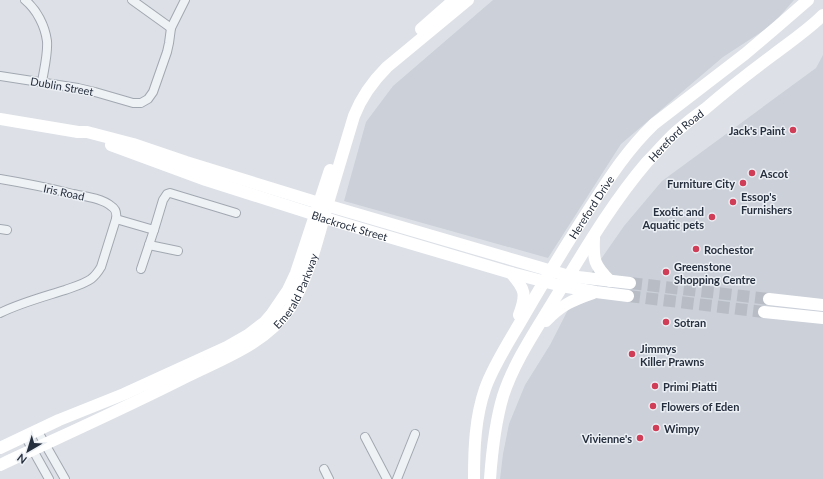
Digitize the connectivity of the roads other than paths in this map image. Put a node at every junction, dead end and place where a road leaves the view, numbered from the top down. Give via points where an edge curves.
1 (25, 0) edge
2 (132, 0) edge
3 (185, 0) edge
4 (454, 0) edge
5 (468, 0) edge
6 (808, 0) edge
7 (823, 15) edge
8 (171, 28) junction
9 (0, 76) edge
10 (42, 82) junction
11 (0, 119) edge
12 (0, 179) edge
13 (322, 210) junction
14 (236, 213) dead end
15 (116, 219) junction
16 (154, 230) junction
17 (594, 236) junction
18 (149, 245) junction
19 (178, 251) dead end
20 (141, 269) dead end
21 (551, 270) junction
22 (510, 273) junction
23 (569, 276) junction
24 (610, 281) junction
25 (544, 282) junction
26 (630, 282) tunnel mouth
27 (562, 286) junction
28 (596, 292) junction
29 (628, 296) tunnel mouth
30 (768, 300) tunnel mouth
31 (823, 305) edge
32 (764, 312) tunnel mouth
33 (0, 313) edge
34 (823, 318) edge
35 (528, 343) junction
36 (504, 351) junction
37 (37, 430) junction
38 (415, 434) dead end
39 (25, 436) junction
40 (365, 438) dead end
41 (45, 444) junction
42 (0, 448) edge
43 (32, 450) junction
44 (0, 465) edge
45 (324, 469) dead end
46 (49, 479) edge
47 (65, 479) edge
48 (328, 479) edge
49 (387, 479) edge
50 (397, 479) edge
51 (474, 479) edge
52 (490, 479) edge

1 - 10 street via 38,16 47,42
2 - 8 street
3 - 8 street, Dublin Street
4 - 13 street, Emerald Parkway via 378,69 357,98 345,124
5 - 13 street, Emerald Parkway via 387,67 361,100
6 - 21 street, Hereford Drive via 641,137 619,163
7 - 17 street, Hereford Road via 676,132 631,182
8 - 10 street, Dublin Street via 167,52 152,92 142,103
9 - 10 street, Dublin Street
11 - 13 street, Blackrock Street via 87,132 134,144
12 - 15 street, Iris Road via 92,198 114,208 117,213
13 - 21 street, Blackrock Street
13 - 22 street, Blackrock Street
13 - 37 street, Emerald Parkway via 288,290 272,315 248,335 189,365
13 - 41 street, Emerald Parkway via 308,272 300,291 284,315 257,341 145,398
14 - 16 street via 170,193 163,200
15 - 16 street
15 - 33 street via 101,267 90,280
16 - 18 street
17 - 23 street, Hereford Road
17 - 24 street via 594,261
18 - 19 street
18 - 20 street
21 - 23 street, Blackrock Street
21 - 25 street, Hereford Drive
22 - 25 street, Blackrock Street
22 - 36 street via 521,285 524,296
23 - 24 street, Blackrock Street
23 - 27 street, Hereford Road
24 - 26 street, Blackrock Street
25 - 27 street, Blackrock Street
25 - 36 street, Hereford Drive
27 - 28 street, Blackrock Street
27 - 35 street
28 - 29 street, Blackrock Street
28 - 35 street via 563,306
30 - 31 street
32 - 34 street
35 - 52 street via 502,401 497,420
36 - 51 street, Hereford Drive via 485,388 479,412 474,449
37 - 39 street, Emerald Parkway
37 - 41 street
38 - 50 street
39 - 42 street, Emerald Parkway
39 - 43 street
40 - 49 street
41 - 43 street, Emerald Parkway
41 - 47 street
43 - 44 street, Emerald Parkway
43 - 46 street
45 - 48 street

